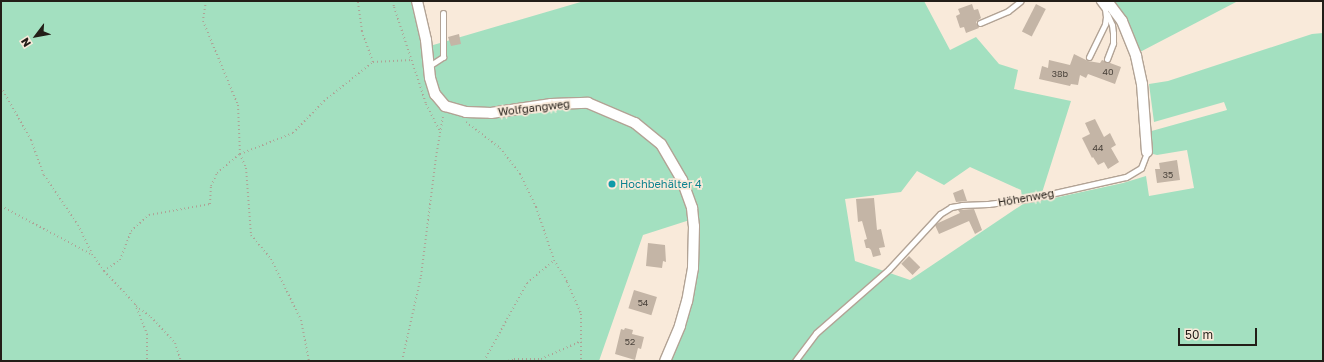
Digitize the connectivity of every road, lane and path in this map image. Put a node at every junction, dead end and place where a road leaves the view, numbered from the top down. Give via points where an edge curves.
1 (206, 1) edge
2 (358, 1) edge
3 (393, 1) edge
4 (417, 1) edge
5 (1021, 1) edge
6 (1100, 1) edge
7 (1106, 5) edge
8 (443, 13) dead end
9 (980, 23) dead end
10 (1089, 57) dead end
11 (1107, 58) dead end
12 (374, 62) junction
13 (429, 66) junction
14 (1, 87) edge
15 (445, 106) junction
16 (464, 120) dead end
17 (1146, 152) joint
18 (240, 154) junction
19 (1, 206) edge
20 (92, 254) junction
21 (554, 260) junction
22 (104, 271) junction
23 (135, 304) junction
24 (581, 341) junction
25 (148, 361) edge
26 (181, 361) edge
27 (309, 361) edge
28 (402, 361) edge
29 (484, 361) edge
30 (508, 361) edge
31 (581, 361) edge
32 (665, 361) edge
33 (795, 361) edge

1 - 18 path via 204,21 238,105
2 - 12 path via 362,31
3 - 12 path via 412,60
4 - 13 street
5 - 9 lane via 1008,11
6 - 7 lane
7 - 10 lane via 1105,24
7 - 11 lane via 1113,33 1113,43
7 - 17 street, Höhenweg via 1122,21 1136,56 1142,84
8 - 13 lane via 443,57
12 - 18 path via 324,101 293,133
13 - 15 street via 435,94
14 - 20 path via 31,140 44,175 78,225
15 - 28 path via 421,276
15 - 32 street, Wolfgangweg via 466,112 491,113 552,104 588,102 635,123 661,144 682,180 692,208 694,226 693,268 687,301 680,326
16 - 21 path via 500,148 520,174 536,207
17 - 33 lane, Höhenweg via 1141,168 1126,177 1028,198 950,207 940,214 889,269 816,333
18 - 22 path via 217,172 211,186 210,204 149,215 130,231 120,260
18 - 27 path via 246,168 251,235 271,259 301,320
19 - 20 path
20 - 22 path
21 - 24 path via 581,314
21 - 29 path via 527,283
22 - 23 path
23 - 25 path via 147,334
23 - 26 path via 151,317 174,343
24 - 30 path via 541,359
24 - 31 path

